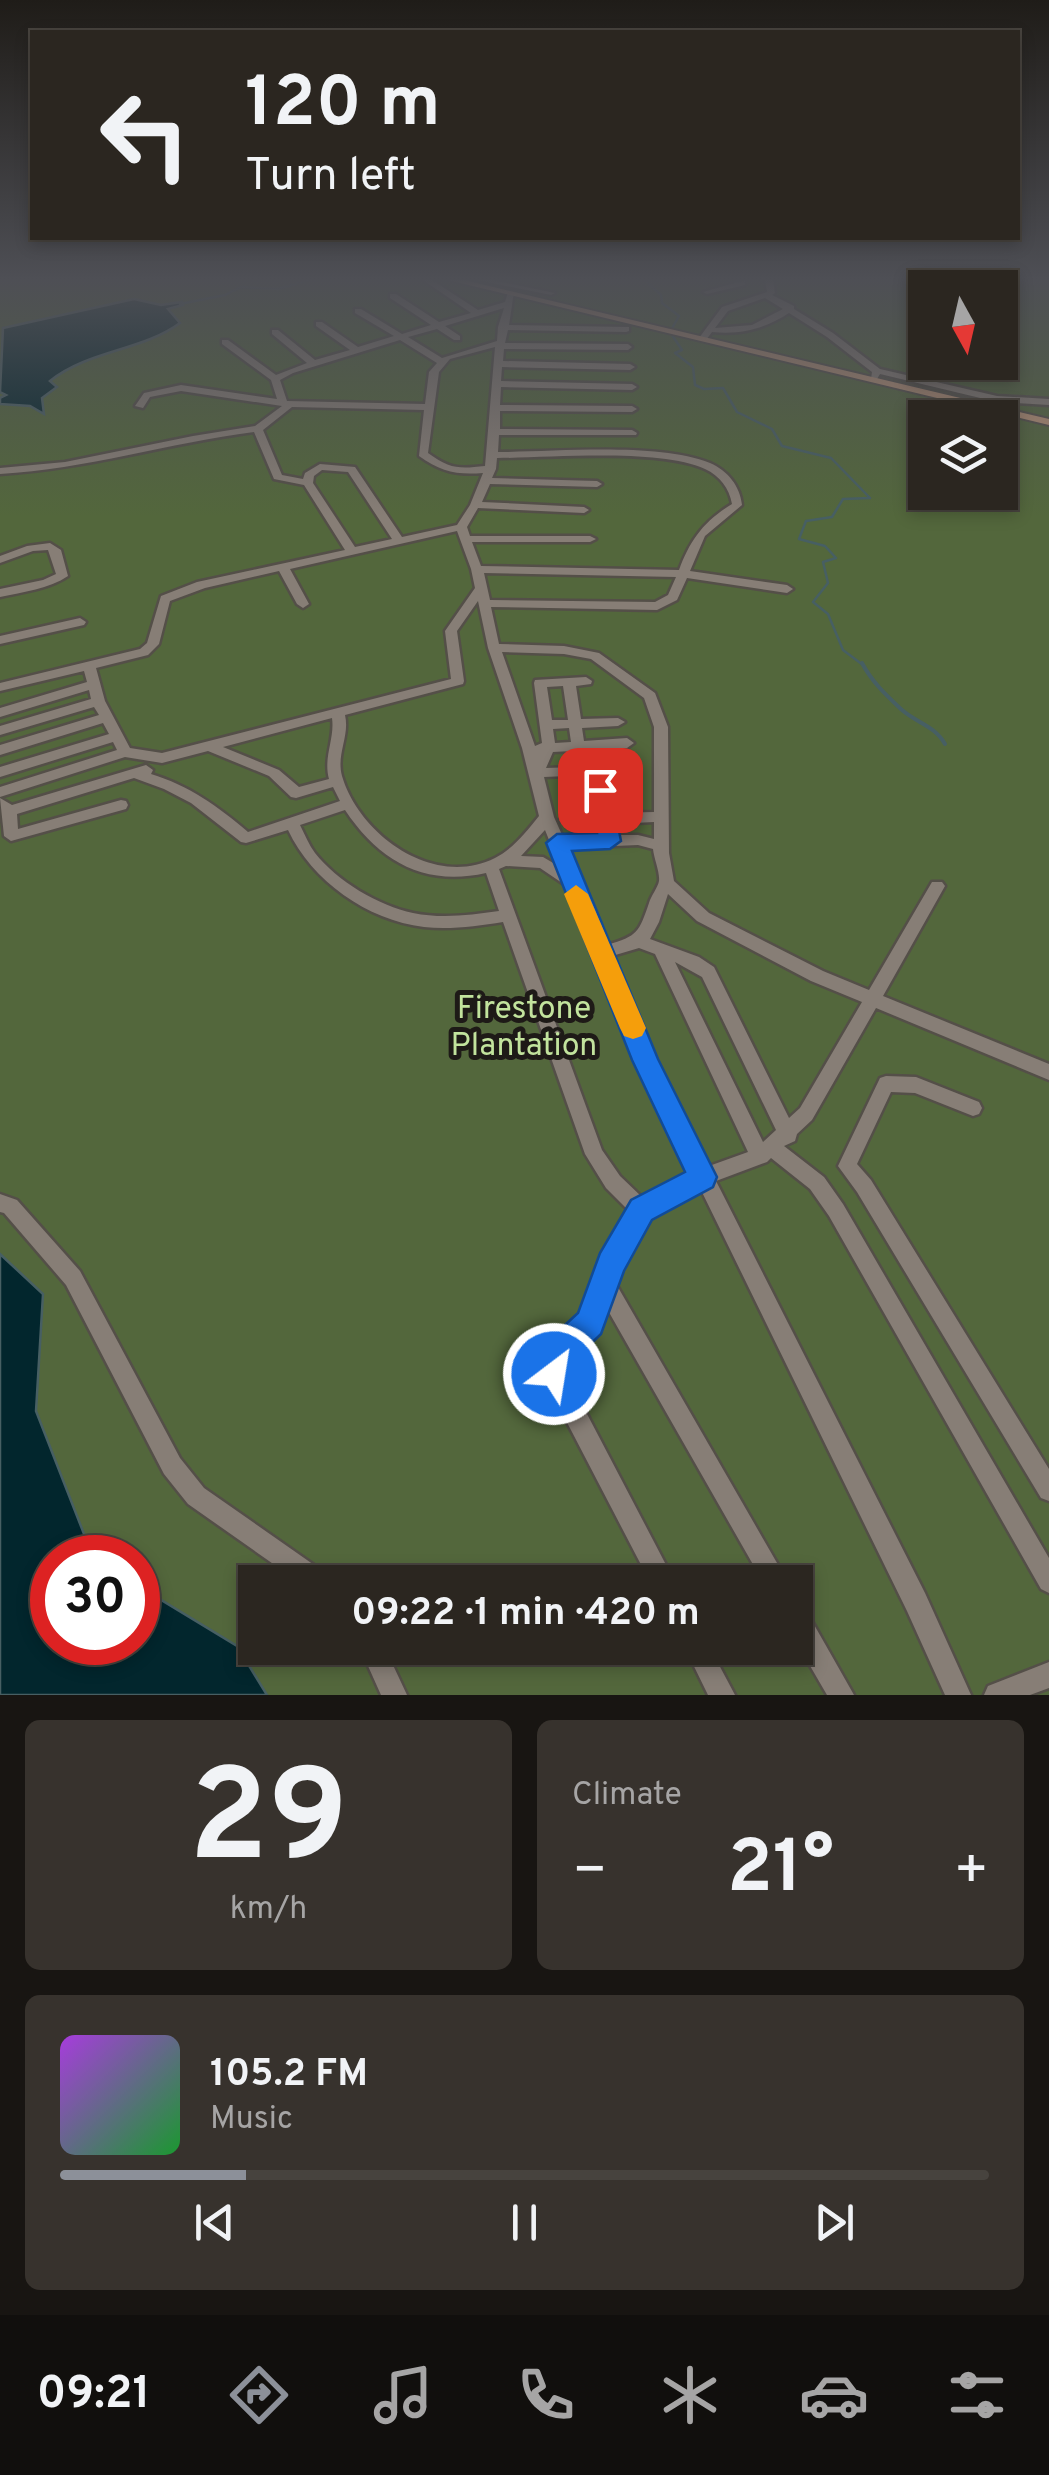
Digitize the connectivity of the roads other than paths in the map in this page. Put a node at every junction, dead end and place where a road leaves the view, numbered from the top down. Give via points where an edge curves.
1 (248, 359) edge
2 (308, 359) edge
3 (330, 359) edge
4 (436, 359) edge
5 (451, 359) edge
6 (499, 359) edge
7 (813, 359) edge
8 (856, 359) edge
9 (441, 362) junction
10 (314, 364) junction
11 (498, 364) junction
12 (630, 367) dead end
13 (875, 374) junction
14 (275, 379) junction
15 (498, 384) junction
16 (632, 387) dead end
17 (1049, 402) edge
18 (286, 403) junction
19 (140, 406) dead end
20 (427, 408) junction
21 (497, 408) junction
22 (632, 409) dead end
23 (1049, 422) edge
24 (258, 429) junction
25 (496, 432) junction
26 (632, 433) dead end
27 (491, 468) junction
28 (0, 471) edge
29 (308, 483) junction
30 (597, 484) dead end
31 (476, 505) junction
32 (584, 510) dead end
33 (462, 533) junction
34 (590, 539) dead end
35 (400, 541) junction
36 (352, 552) junction
37 (0, 560) edge
38 (282, 567) junction
39 (478, 569) junction
40 (684, 574) junction
41 (788, 589) dead end
42 (0, 594) edge
43 (482, 595) junction
44 (303, 604) dead end
45 (80, 622) dead end
46 (0, 640) edge
47 (494, 648) junction
48 (89, 664) junction
49 (586, 681) dead end
50 (569, 682) junction
51 (94, 684) junction
52 (0, 687) edge
53 (98, 701) junction
54 (0, 713) edge
55 (338, 714) junction
56 (105, 718) junction
57 (618, 722) dead end
58 (576, 724) junction
59 (546, 726) junction
60 (0, 730) edge
61 (115, 737) junction
62 (627, 743) dead end
63 (209, 746) junction
64 (578, 746) junction
65 (529, 748) junction
66 (550, 748) junction
67 (0, 750) edge
68 (125, 752) junction
69 (162, 758) junction
70 (630, 768) dead end
71 (589, 771) junction
72 (0, 772) edge
73 (536, 773) junction
74 (139, 775) junction
75 (338, 781) junction
76 (0, 792) edge
77 (348, 804) junction
78 (121, 805) dead end
79 (5, 807) edge
80 (547, 817) junction
81 (661, 817) junction
82 (605, 818) junction
83 (566, 820) dead end
84 (292, 823) junction
85 (610, 841) junction
86 (557, 843) junction
87 (661, 846) junction
88 (496, 863) junction
89 (570, 882) junction
90 (667, 884) junction
91 (937, 886) dead end
92 (510, 915) junction
93 (638, 942) junction
94 (660, 950) junction
95 (603, 953) junction
96 (870, 999) junction
97 (1049, 1072) edge
98 (973, 1108) dead end
99 (773, 1146) junction
100 (703, 1177) junction
101 (0, 1203) edge
102 (642, 1210) junction
103 (604, 1283) junction
104 (1049, 1490) edge
105 (295, 1565) edge
106 (654, 1565) edge
107 (766, 1565) edge
108 (1049, 1581) edge
109 (813, 1648) edge
110 (380, 1665) edge
111 (706, 1665) edge
112 (1049, 1675) edge
113 (394, 1695) edge
114 (722, 1695) edge
115 (840, 1695) edge
116 (958, 1695) edge
117 (996, 1695) edge

1 - 14 street
2 - 10 street
3 - 10 street
4 - 9 street
5 - 9 street
6 - 11 street
7 - 13 main road
8 - 13 street
9 - 20 street
10 - 14 street
11 - 12 street
11 - 15 street
13 - 17 street via 996,399
13 - 23 main road
14 - 18 street
15 - 16 street
15 - 21 street
18 - 19 street via 181,388 154,392
18 - 20 street
18 - 24 street
20 - 27 street via 422,447 430,461 460,472
21 - 22 street
21 - 25 street
24 - 28 street
24 - 29 street via 278,477
25 - 26 street
25 - 27 street
27 - 30 street
27 - 31 street
27 - 40 street via 671,458 710,467 724,477 737,505 708,522 693,542
29 - 35 street via 320,467 351,469
29 - 36 street
31 - 32 street
31 - 33 street
33 - 34 street
33 - 35 street
33 - 39 street
35 - 36 street
36 - 38 street
37 - 42 street via 50,546 62,576
38 - 44 street
38 - 48 street via 165,600 153,644 144,652
39 - 40 street
39 - 43 street
40 - 41 street
40 - 43 street via 673,598 657,606
43 - 47 street
43 - 55 street via 451,631 458,681
45 - 46 street
47 - 65 street
47 - 81 street via 595,656 650,696 661,727
48 - 51 street
48 - 52 street
49 - 50 street
50 - 58 street
50 - 59 street via 540,683
51 - 53 street
51 - 54 street
53 - 56 street
53 - 60 street
55 - 63 street
55 - 75 street via 343,724 332,765
56 - 61 street
56 - 67 street
57 - 58 street
58 - 59 street
58 - 64 street
59 - 66 street
61 - 68 street
61 - 72 street
62 - 64 street
63 - 69 street
63 - 75 street via 274,773 296,794
64 - 66 street
64 - 71 street
65 - 66 street
65 - 73 street
66 - 73 street
68 - 69 street
68 - 76 street
69 - 74 street
70 - 71 street
71 - 73 street
71 - 82 street
73 - 80 street
74 - 79 street
74 - 84 street via 172,783 246,838
75 - 77 street
77 - 84 street
77 - 88 street via 381,847 413,864 436,872
78 - 79 street via 11,836
80 - 86 street
80 - 88 street via 521,849
81 - 82 street
81 - 87 street
82 - 83 street
82 - 85 street
84 - 92 street via 310,856 342,887 382,907 420,922
85 - 86 street
85 - 87 street
86 - 89 street
87 - 90 street
88 - 89 street via 543,863
88 - 92 street
89 - 95 street
90 - 93 street
90 - 96 street via 704,917
91 - 96 street
92 - 102 street via 594,1154
93 - 94 street
93 - 95 street
94 - 99 street
94 - 99 street via 708,972
95 - 100 street
96 - 97 street
96 - 99 street via 806,1114
98 - 104 street via 916,1085 886,1084 848,1166
99 - 100 street
99 - 108 street via 817,1183 836,1210
100 - 102 street
100 - 116 street
101 - 105 street via 10,1206 73,1278 172,1466 196,1496
102 - 103 street
103 - 106 street via 590,1323 553,1358 554,1374
103 - 107 street
109 - 115 street
110 - 113 street
111 - 114 street
112 - 117 street

